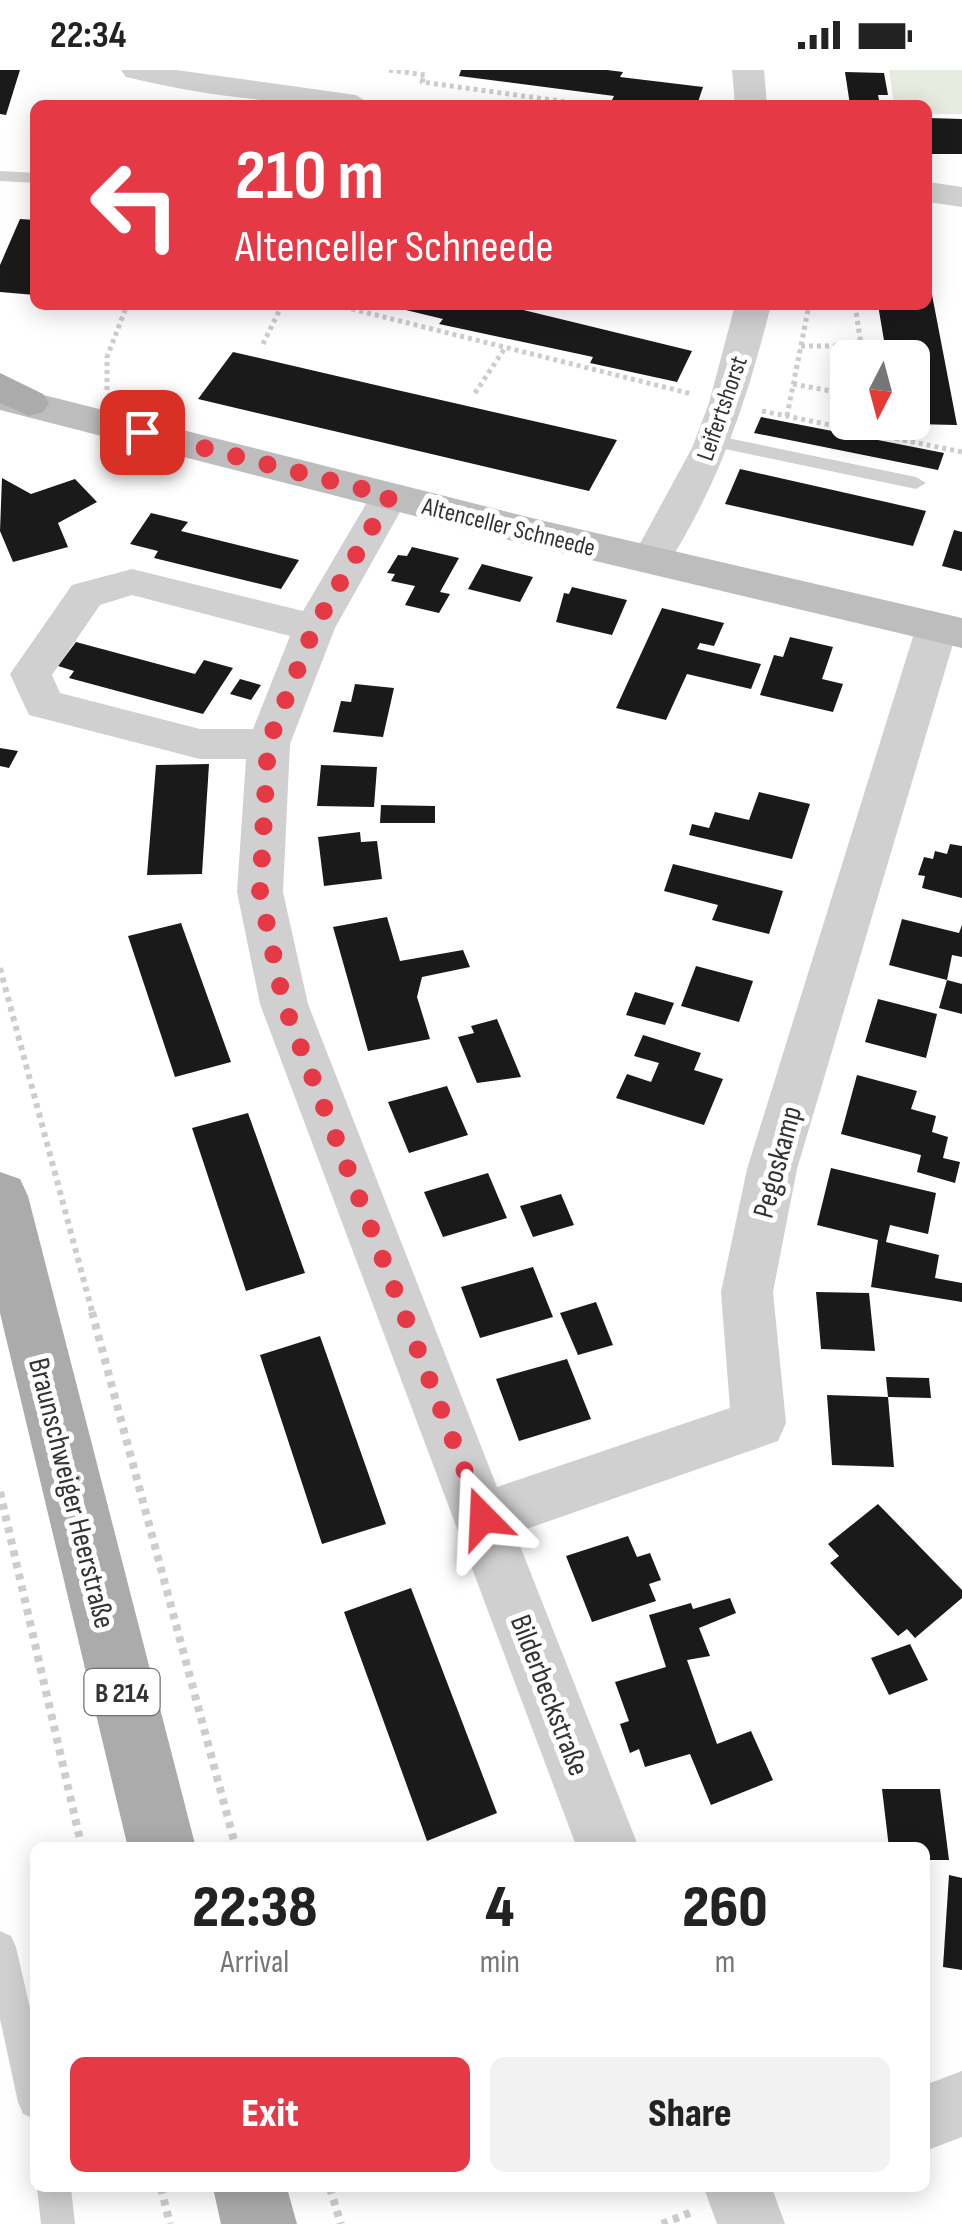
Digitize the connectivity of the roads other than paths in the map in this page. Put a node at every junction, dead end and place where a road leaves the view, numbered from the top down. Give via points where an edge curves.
1 (136, 70) edge
2 (748, 70) edge
3 (182, 94) edge
4 (277, 100) edge
5 (751, 100) edge
6 (0, 176) edge
7 (30, 178) edge
8 (932, 193) edge
9 (962, 197) edge
10 (752, 310) edge
11 (7, 397) edge
12 (714, 441) junction
13 (916, 483) dead end
14 (390, 496) junction
15 (651, 560) junction
16 (314, 628) junction
17 (950, 630) edge
18 (268, 744) junction
19 (0, 1196) edge
20 (483, 1518) junction
21 (161, 1842) edge
22 (606, 1842) edge
23 (0, 1946) edge
24 (30, 2080) edge
25 (962, 2104) edge
26 (930, 2116) edge
27 (54, 2192) edge
28 (251, 2192) edge
29 (58, 2224) edge
30 (259, 2224) edge

1 - 3 street
2 - 5 street
3 - 4 street
6 - 7 lane
8 - 9 street
10 - 12 street, Leifertshorst
11 - 14 main road, Altenceller Schneede
12 - 13 lane
12 - 15 street, Leifertshorst
14 - 15 main road, Altenceller Schneede
14 - 16 street, Bilderbeckstraße
15 - 17 main road, Altenceller Schneede
16 - 18 street, Bilderbeckstraße
16 - 18 street via 132,582 86,596 31,674 44,704 200,744
17 - 20 street, Pegoskamp via 772,1170 747,1292 759,1423
18 - 20 street, Bilderbeckstraße via 260,892 284,1004
19 - 21 main road, Braunschweiger Heerstraße / B 214
20 - 22 street, Bilderbeckstraße
23 - 24 lane
25 - 26 street
27 - 29 lane
28 - 30 main road

